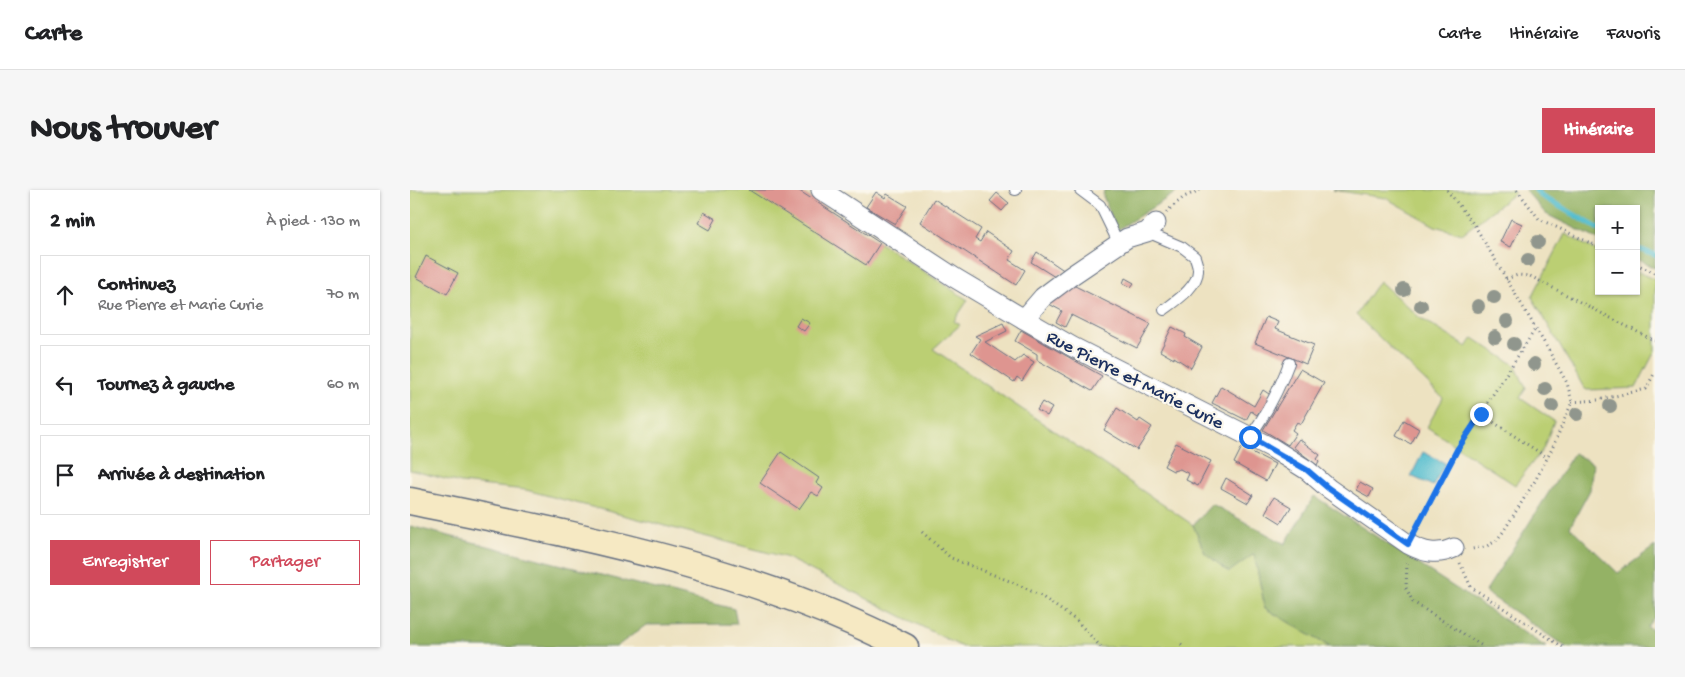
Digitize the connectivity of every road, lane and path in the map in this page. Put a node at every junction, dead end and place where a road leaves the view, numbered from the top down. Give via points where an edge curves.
1 (821, 190) edge
2 (1080, 190) edge
3 (1200, 190) edge
4 (1447, 190) edge
5 (1517, 190) edge
6 (1152, 228) junction
7 (1119, 244) junction
8 (1595, 245) edge
9 (1640, 266) edge
10 (1655, 273) edge
11 (1506, 279) junction
12 (1164, 310) dead end
13 (1024, 319) junction
14 (1536, 328) junction
15 (1655, 341) edge
16 (1288, 363) dead end
17 (1655, 372) edge
18 (1572, 402) junction
19 (1481, 414) junction
20 (1250, 437) junction
21 (1548, 458) junction
22 (410, 501) edge
23 (922, 532) dead end
24 (1408, 544) junction
25 (1454, 548) junction
26 (1181, 644) dead end
27 (905, 647) edge
28 (1101, 647) edge
29 (1185, 647) edge
30 (1484, 647) edge
31 (1563, 647) edge

1 - 13 street, Rue Pierre et Marie Curie
2 - 7 lane via 1100,205
3 - 6 path via 1184,197
4 - 11 path via 1476,229
5 - 8 path via 1539,219
6 - 7 street
6 - 12 lane via 1196,257 1198,271 1192,283 1184,295
7 - 13 street via 1043,297
9 - 10 path
11 - 14 path
11 - 15 path via 1530,276
13 - 20 street, Rue Pierre et Marie Curie
14 - 18 path via 1567,384
14 - 19 path
16 - 20 lane via 1281,384
17 - 18 path via 1646,390
18 - 21 path
19 - 21 path
19 - 24 path via 1457,450
20 - 24 street, Rue Pierre et Marie Curie via 1307,470
21 - 25 path via 1496,541 1486,547
22 - 27 main road via 603,541 690,564 778,591
23 - 28 path via 951,558 1040,596 1077,621
24 - 25 street, Rue Pierre et Marie Curie via 1421,551 1436,553
24 - 30 path via 1406,588 1413,602
25 - 31 path via 1471,588
26 - 29 path

